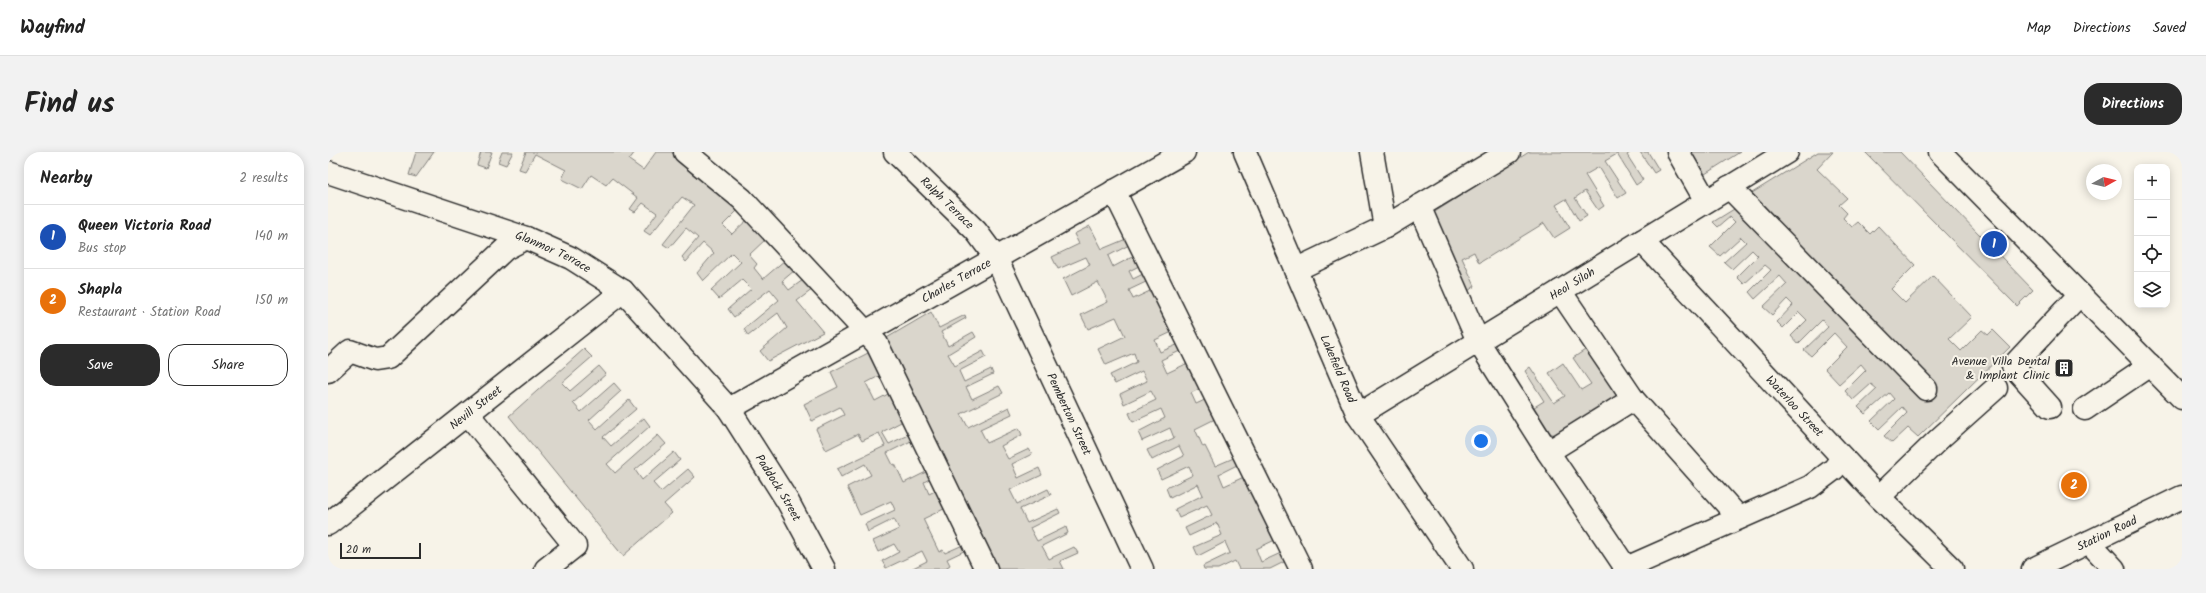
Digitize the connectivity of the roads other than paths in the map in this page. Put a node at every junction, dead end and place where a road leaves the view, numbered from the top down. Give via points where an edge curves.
1 (685, 152) edge
2 (895, 152) edge
3 (1184, 152) edge
4 (1245, 152) edge
5 (1372, 152) edge
6 (1509, 152) edge
7 (1678, 152) edge
8 (1787, 152) edge
9 (1940, 152) edge
10 (328, 172) edge
11 (1729, 188) junction
12 (1114, 191) junction
13 (1706, 202) junction
14 (1419, 206) junction
15 (1385, 227) junction
16 (526, 238) junction
17 (1642, 241) junction
18 (996, 258) junction
19 (1295, 270) junction
20 (623, 291) junction
21 (1560, 291) junction
22 (2080, 294) junction
23 (866, 331) junction
24 (1478, 341) junction
25 (2150, 365) junction
26 (328, 372) edge
27 (1996, 388) dead end
28 (1926, 389) dead end
29 (2182, 398) edge
30 (1633, 399) junction
31 (2050, 407) dead end
32 (729, 409) junction
33 (2085, 409) dead end
34 (468, 414) junction
35 (1358, 415) junction
36 (1548, 452) junction
37 (1842, 458) junction
38 (1879, 497) junction
39 (2182, 497) edge
40 (1739, 518) junction
41 (328, 524) edge
42 (2089, 542) junction
43 (546, 569) edge
44 (824, 569) edge
45 (986, 569) edge
46 (1142, 569) edge
47 (1301, 569) edge
48 (1462, 569) edge
49 (1625, 569) edge
50 (1952, 569) edge
51 (2033, 569) edge
52 (2114, 569) edge

1 - 23 street via 742,199
2 - 18 street, Ralph Terrace via 976,231
3 - 12 street, Charles Terrace
4 - 19 street, Lakefield Road
5 - 15 street
6 - 14 street
7 - 13 street
8 - 11 street, Heol Siloh
9 - 22 street
10 - 16 street, Glanmor Terrace
11 - 13 street, Heol Siloh
11 - 28 street
12 - 18 street, Charles Terrace
12 - 47 street
13 - 17 street, Heol Siloh
14 - 15 street
14 - 24 street
15 - 19 street
16 - 20 street, Glanmor Terrace via 571,258
16 - 26 street via 505,249 388,358 375,360 350,352
17 - 21 street, Heol Siloh
17 - 37 street, Waterloo Street
18 - 23 street, Charles Terrace
18 - 46 street, Pemberton Street
19 - 35 street, Lakefield Road
20 - 32 street, Glanmor Terrace
20 - 34 street, Nevill Street
21 - 24 street, Heol Siloh
21 - 30 street
22 - 25 street
22 - 31 street via 2013,366
23 - 32 street, Charles Terrace
23 - 45 street via 877,344
24 - 35 street, Heol Siloh
24 - 36 street
25 - 29 street
25 - 33 street
27 - 38 street
30 - 36 street
30 - 40 street
32 - 44 street, Paddock Street via 788,502
34 - 41 street, Nevill Street
34 - 43 street via 575,546
35 - 48 street, Lakefield Road
36 - 49 street
37 - 38 street, Waterloo Street
37 - 40 street via 1834,469 1810,487
38 - 50 street, Waterloo Street
39 - 42 street, Station Road
40 - 49 street
42 - 51 street, Station Road
42 - 52 street

